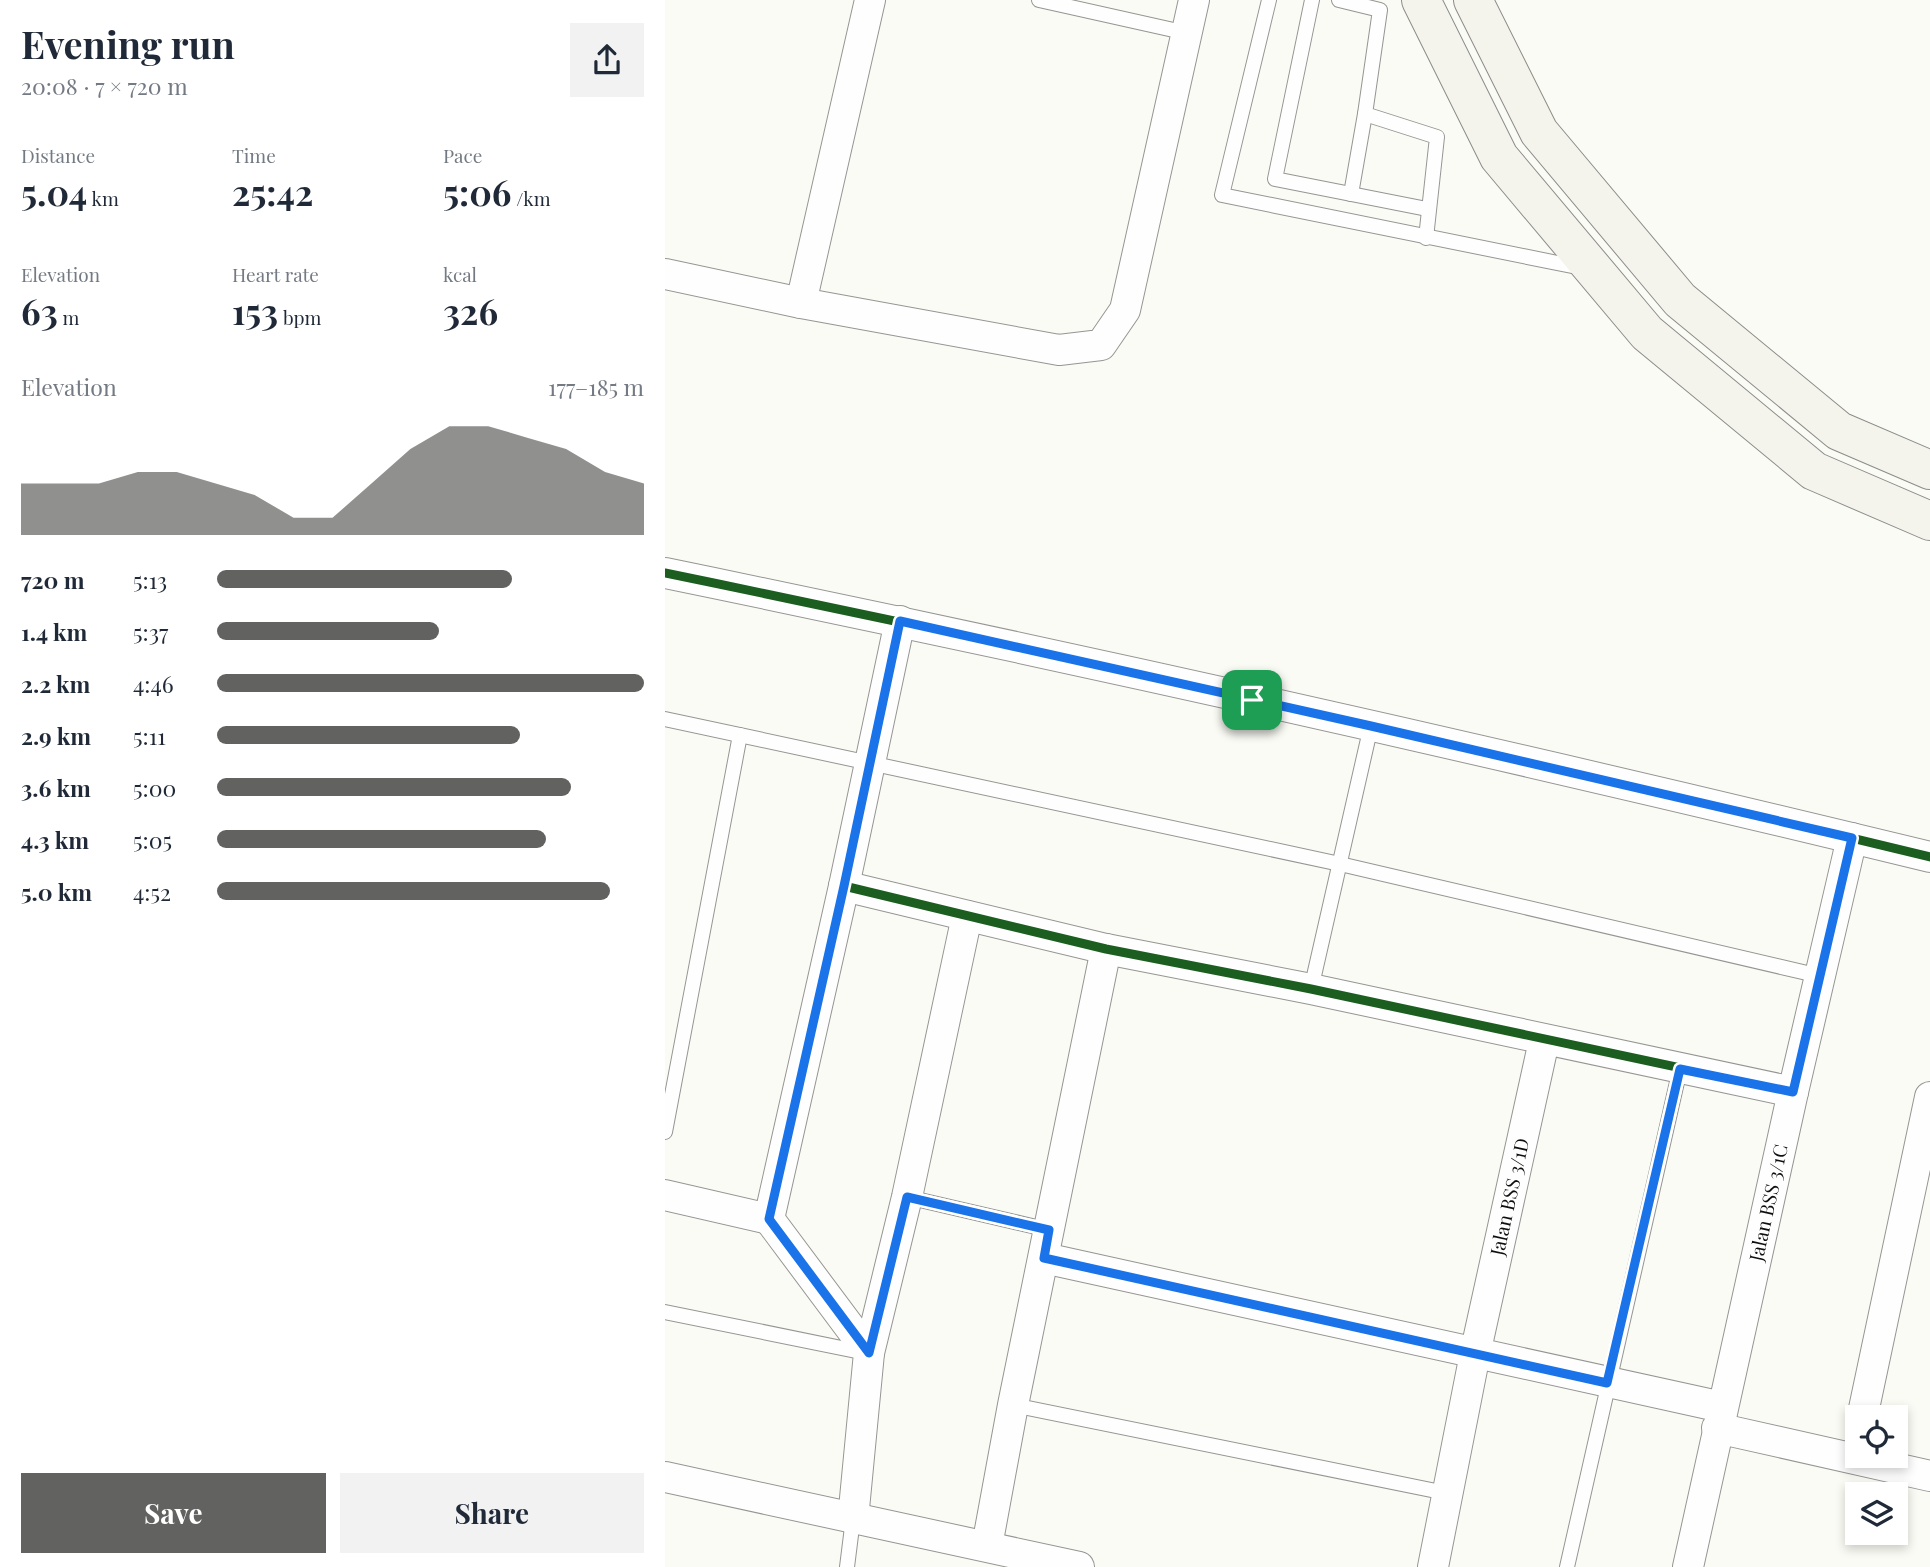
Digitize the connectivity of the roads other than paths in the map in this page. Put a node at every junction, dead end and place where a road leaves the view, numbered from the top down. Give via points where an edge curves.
1 (870, 0) edge
2 (1039, 0) edge
3 (1194, 0) edge
4 (1269, 0) edge
5 (1312, 0) edge
6 (1339, 0) edge
7 (1420, 0) edge
8 (1473, 0) edge
9 (1187, 33) junction
10 (1365, 114) junction
11 (1351, 194) junction
12 (1427, 209) junction
13 (1426, 238) junction
14 (1594, 271) junction
15 (665, 274) edge
16 (801, 303) junction
17 (1930, 470) edge
18 (1930, 521) edge
19 (665, 573) edge
20 (900, 621) junction
21 (665, 719) edge
22 (1371, 726) junction
23 (740, 735) junction
24 (870, 762) junction
25 (1852, 838) junction
26 (1930, 857) edge
27 (1341, 864) junction
28 (844, 886) junction
29 (967, 916) junction
30 (1106, 949) junction
31 (1820, 975) junction
32 (1311, 989) junction
33 (1544, 1041) junction
34 (1680, 1069) junction
35 (1793, 1092) junction
36 (1930, 1097) edge
37 (665, 1132) edge
38 (665, 1195) edge
39 (907, 1197) junction
40 (769, 1219) junction
41 (1046, 1244) junction
42 (665, 1312) edge
43 (869, 1353) junction
44 (1475, 1354) junction
45 (1607, 1383) junction
46 (1013, 1405) junction
47 (1865, 1405) edge
48 (1720, 1418) junction
49 (1845, 1447) edge
50 (1908, 1468) edge
51 (1930, 1476) edge
52 (665, 1477) edge
53 (1446, 1493) junction
54 (853, 1519) junction
55 (987, 1546) junction
56 (847, 1567) edge
57 (1079, 1567) edge
58 (1433, 1567) edge
59 (1567, 1567) edge
60 (1688, 1567) edge

1 - 16 street
2 - 9 lane
3 - 9 street
4 - 13 lane via 1223,195
5 - 11 lane via 1276,179
6 - 10 lane via 1380,10
7 - 14 street via 1499,157
8 - 17 street via 1539,132 1680,300 1839,431
9 - 16 street via 1125,310 1101,345 1059,350
10 - 11 lane
10 - 12 lane via 1437,137
11 - 12 lane
12 - 13 lane
13 - 14 lane
14 - 18 street via 1647,333 1814,471
15 - 16 street
19 - 20 street
20 - 22 street
20 - 24 street
21 - 23 lane
22 - 25 street
22 - 27 lane
23 - 24 lane
23 - 37 lane
24 - 27 lane
24 - 28 street
25 - 26 street
25 - 31 street, Jalan BSS 3/1C
27 - 31 lane
27 - 32 lane
28 - 29 street
28 - 40 street
29 - 30 street
29 - 39 street
30 - 32 street
30 - 41 street
31 - 35 street, Jalan BSS 3/1C
32 - 33 street
33 - 34 street
33 - 44 street, Jalan BSS 3/1D
34 - 35 street
34 - 45 lane
35 - 48 street, Jalan BSS 3/1C
36 - 47 street
38 - 40 street
39 - 41 lane
39 - 43 street
40 - 43 street
41 - 44 street
41 - 46 street
42 - 43 lane
43 - 54 street
44 - 45 street
44 - 53 street, Jalan BSS 3/1D
45 - 48 street
45 - 59 lane
46 - 53 lane
46 - 55 street
48 - 49 street
48 - 60 street, Jalan BSS 3/1C
50 - 51 street
52 - 54 street
53 - 58 street, Jalan BSS 3/1D
54 - 55 street
54 - 56 lane
55 - 57 street

